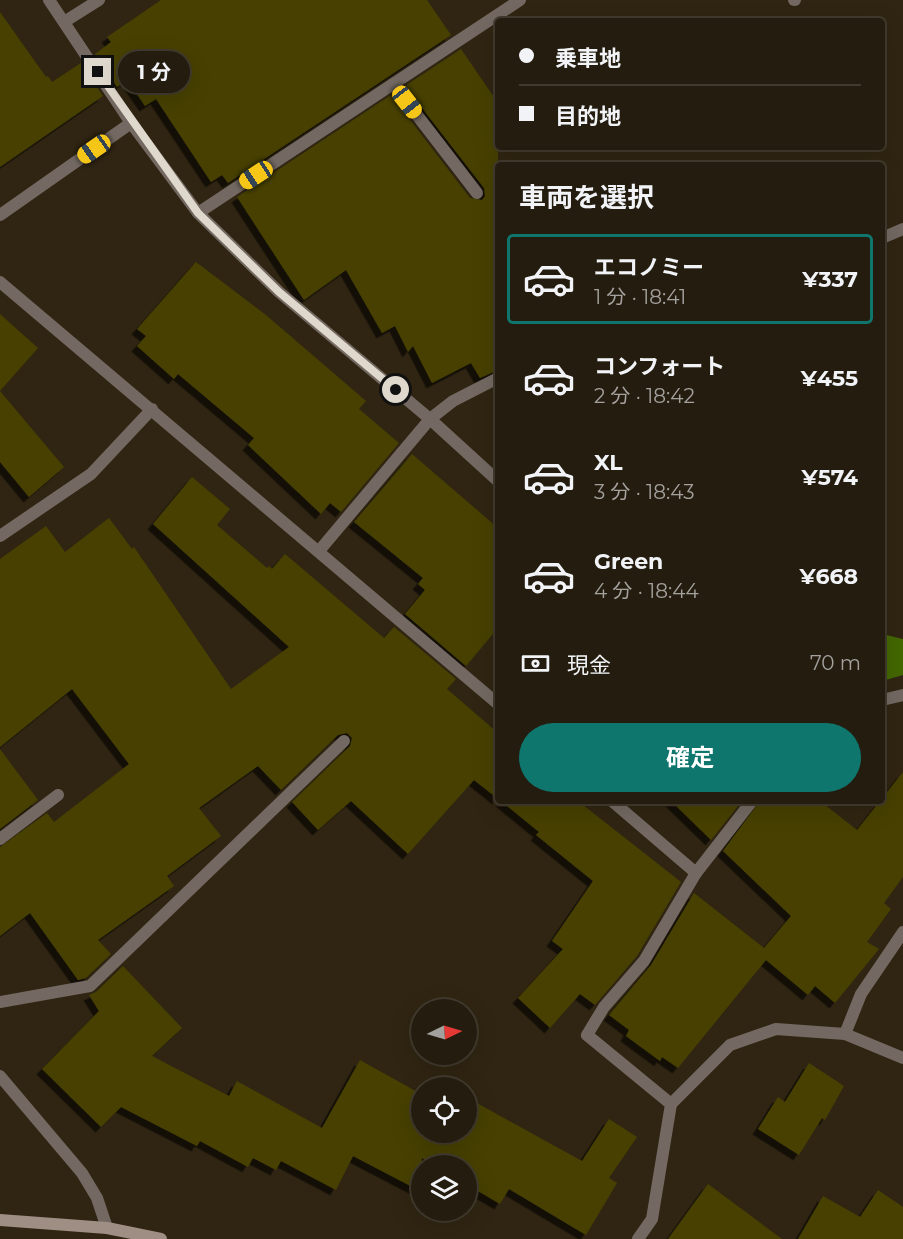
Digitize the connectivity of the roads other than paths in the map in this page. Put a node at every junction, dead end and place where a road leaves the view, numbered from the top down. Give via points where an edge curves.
1 (49, 0) edge
2 (99, 0) edge
3 (520, 0) edge
4 (64, 22) junction
5 (393, 84) junction
6 (131, 123) junction
7 (477, 193) dead end
8 (198, 213) junction
9 (0, 215) edge
10 (903, 229) edge
11 (885, 237) edge
12 (0, 282) edge
13 (495, 380) edge
14 (152, 409) junction
15 (430, 419) junction
16 (495, 478) edge
17 (0, 536) edge
18 (319, 551) junction
19 (902, 698) edge
20 (885, 700) edge
21 (495, 701) edge
22 (344, 741) dead end
23 (58, 795) dead end
24 (616, 804) edge
25 (750, 804) edge
26 (0, 838) edge
27 (696, 873) junction
28 (903, 932) edge
29 (0, 1002) edge
30 (845, 1034) junction
31 (903, 1058) edge
32 (0, 1076) edge
33 (671, 1104) junction
34 (0, 1220) edge
35 (107, 1228) junction
36 (161, 1239) edge
37 (638, 1239) edge

1 - 4 street
2 - 4 street
3 - 5 street
4 - 6 street
5 - 7 street
5 - 8 street
6 - 8 street
6 - 9 street
8 - 15 street via 279,292
10 - 11 street
12 - 14 street
13 - 15 street via 453,401
14 - 17 street via 91,474
14 - 18 street
15 - 16 street
15 - 18 street
18 - 21 street
19 - 20 street
22 - 29 street via 90,986
23 - 26 street
24 - 27 street
25 - 27 street
27 - 33 street via 644,962 604,1007 587,1035
28 - 30 street via 861,993
30 - 31 street
30 - 33 street via 776,1029 730,1045
32 - 35 street via 82,1173 97,1198
33 - 37 street via 652,1219
34 - 35 street
35 - 36 street

